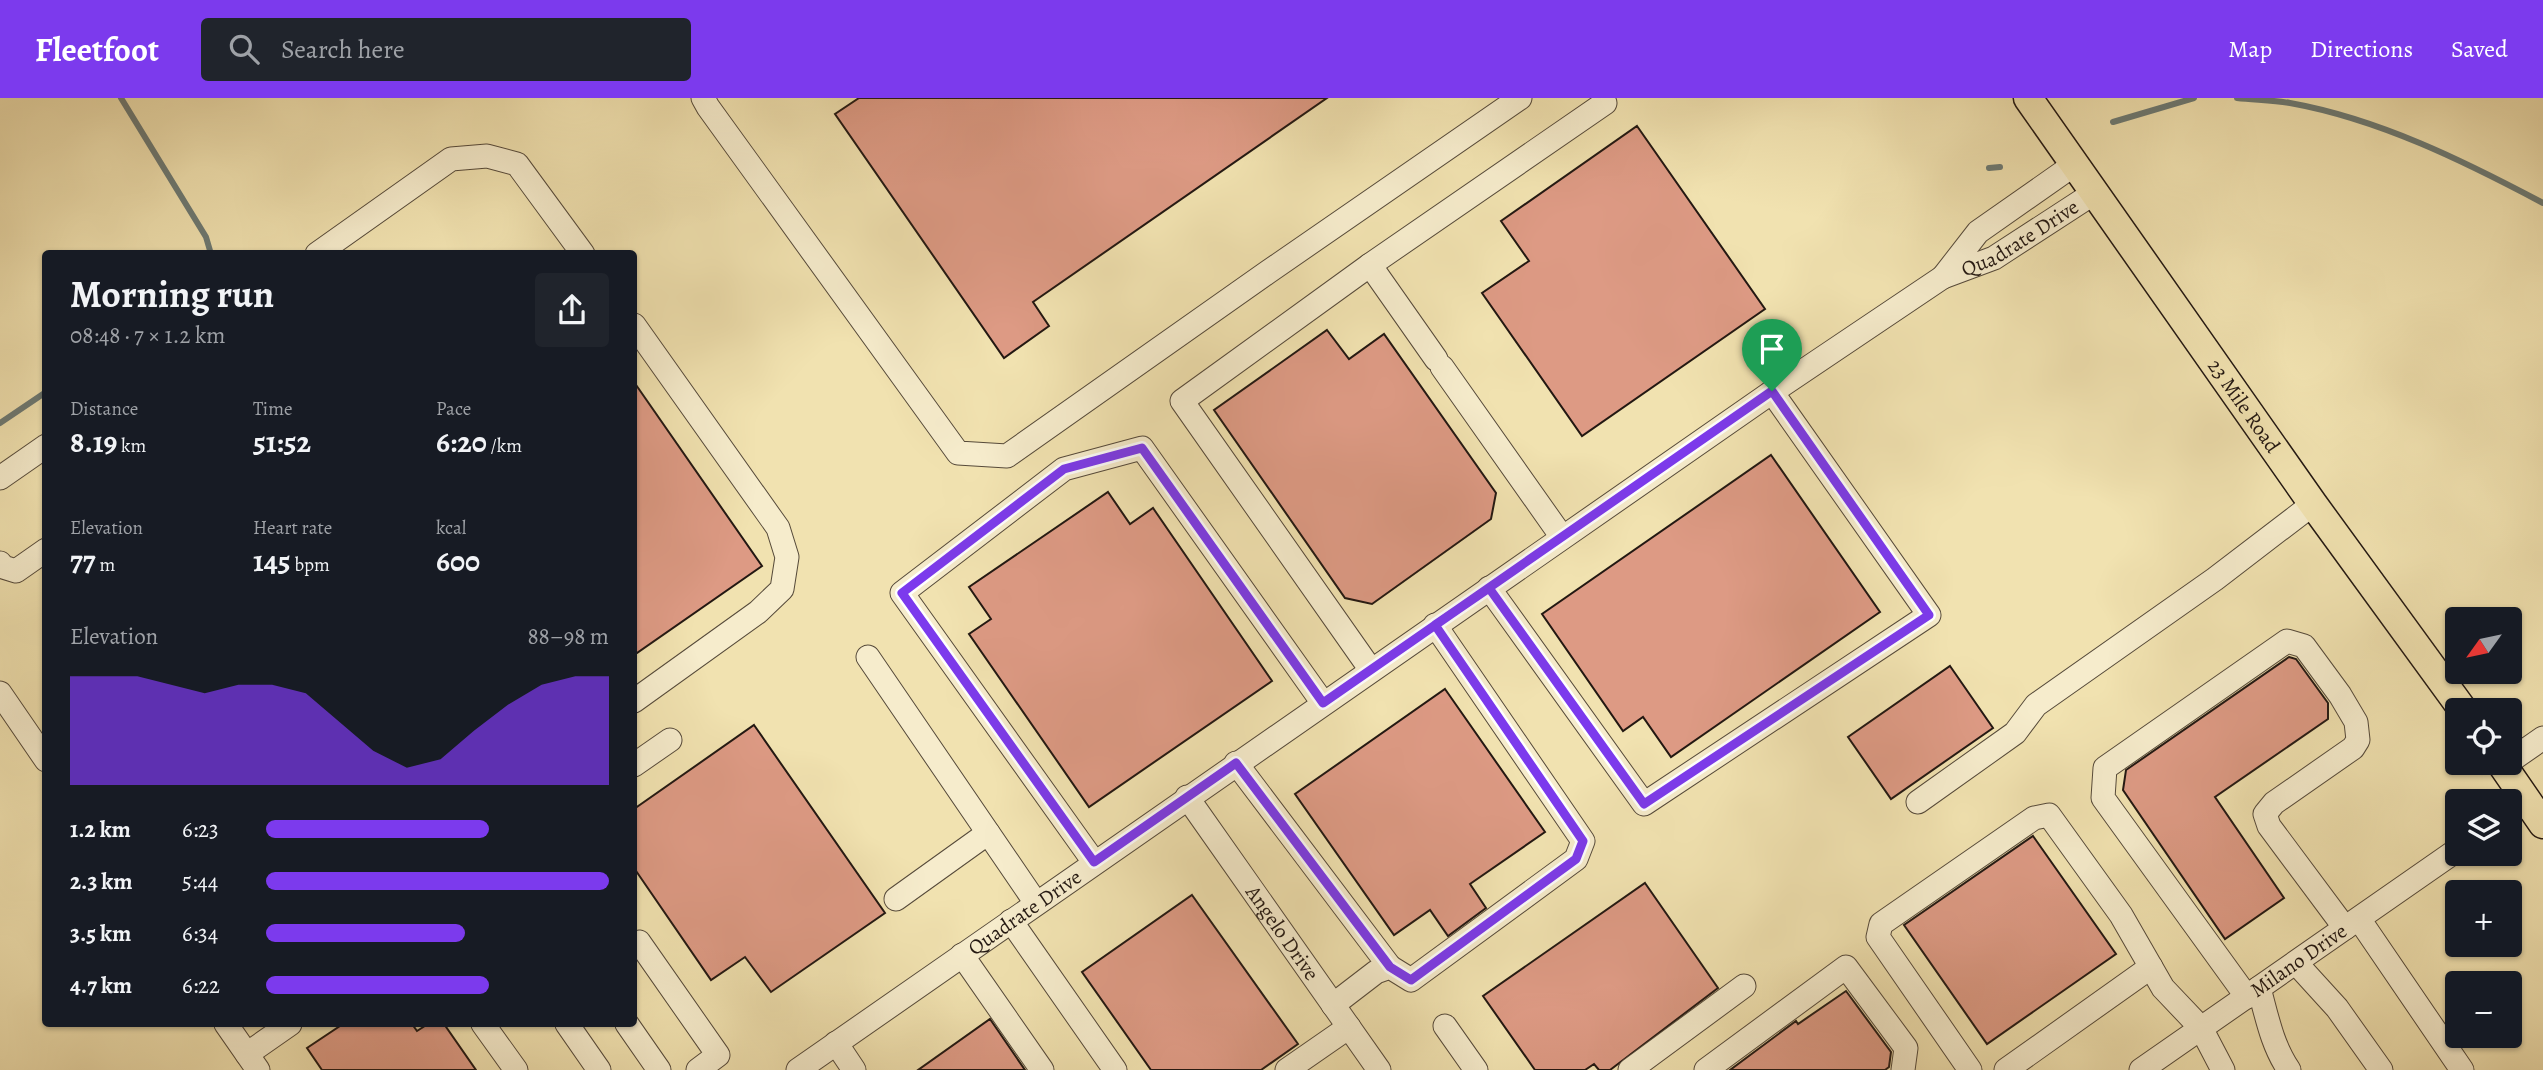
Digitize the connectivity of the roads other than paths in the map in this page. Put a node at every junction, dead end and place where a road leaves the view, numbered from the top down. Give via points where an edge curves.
1 (1521, 98) edge
2 (2028, 98) edge
3 (711, 101) edge
4 (1605, 103) dead end
5 (2075, 164) junction
6 (2094, 192) junction
7 (323, 250) edge
8 (580, 250) edge
9 (1370, 265) junction
10 (1943, 277) junction
11 (637, 329) edge
12 (1772, 391) junction
13 (42, 449) edge
14 (0, 478) edge
15 (2314, 504) junction
16 (1562, 537) junction
17 (42, 553) edge
18 (0, 563) edge
19 (1489, 588) junction
20 (1435, 625) junction
21 (868, 657) dead end
22 (1371, 670) junction
23 (0, 693) edge
24 (2454, 698) edge
25 (637, 699) edge
26 (1323, 703) junction
27 (2543, 738) edge
28 (670, 740) dead end
29 (2522, 752) edge
30 (42, 754) edge
31 (637, 763) edge
32 (1236, 763) junction
33 (2510, 775) edge
34 (1187, 797) junction
35 (1918, 802) dead end
36 (2527, 813) edge
37 (988, 833) junction
38 (2445, 858) edge
39 (1094, 862) junction
40 (896, 899) dead end
41 (1036, 903) junction
42 (1011, 921) junction
43 (2352, 923) junction
44 (637, 944) edge
45 (962, 955) junction
46 (2295, 963) junction
47 (1390, 967) junction
48 (2151, 967) junction
49 (1744, 986) dead end
50 (2253, 993) junction
51 (1333, 1004) junction
52 (1445, 1026) dead end
53 (228, 1027) edge
54 (287, 1027) edge
55 (486, 1027) edge
56 (569, 1027) edge
57 (629, 1027) edge
58 (1349, 1027) junction
59 (2202, 1028) junction
60 (836, 1044) junction
61 (252, 1062) edge
62 (516, 1070) edge
63 (599, 1070) edge
64 (659, 1070) edge
65 (698, 1070) edge
66 (798, 1070) edge
67 (855, 1070) edge
68 (1042, 1070) edge
69 (1115, 1070) edge
70 (1287, 1070) edge
71 (1378, 1070) edge
72 (1476, 1070) edge
73 (1630, 1070) edge
74 (1706, 1070) edge
75 (1903, 1070) edge
76 (1970, 1070) edge
77 (2006, 1070) edge
78 (2141, 1070) edge
79 (2223, 1070) edge
80 (2289, 1070) edge
81 (2381, 1070) edge
82 (2462, 1070) edge

1 - 3 street via 1007,456 958,453
2 - 5 main road, 23 Mile Road
4 - 9 street
5 - 6 main road, 23 Mile Road
5 - 10 street, Quadrate Drive via 1978,232
6 - 10 street, Quadrate Drive via 1994,258
6 - 15 main road, 23 Mile Road
7 - 8 street via 451,159 487,156 517,164
9 - 16 street
9 - 22 street via 1182,401
10 - 12 street, Quadrate Drive
11 - 25 street via 778,528 787,557 782,589 758,612
12 - 16 street, Quadrate Drive
12 - 19 street via 1929,615 1644,804
13 - 14 street
15 - 24 main road, 23 Mile Road
15 - 35 street via 2036,705 2015,733
16 - 19 street, Quadrate Drive
17 - 18 street via 16,571
19 - 20 street, Quadrate Drive
20 - 22 street, Quadrate Drive
20 - 47 street via 1583,841 1576,859 1411,980
21 - 37 street
22 - 26 street, Quadrate Drive
23 - 30 street
26 - 32 street, Quadrate Drive
26 - 39 street via 1142,448 1064,469 902,593
27 - 29 street
28 - 31 street
32 - 34 street, Quadrate Drive
32 - 47 street
33 - 36 main road
34 - 39 street, Quadrate Drive
34 - 51 street, Angelo Drive
37 - 40 street
37 - 41 street
38 - 43 street, Milano Drive
39 - 41 street, Quadrate Drive
41 - 42 street, Quadrate Drive
42 - 45 street, Quadrate Drive
42 - 69 street
43 - 46 street, Milano Drive
43 - 50 street via 2270,826 2265,814 2358,740 2356,722 2340,695 2304,646 2287,640 2105,768 2103,798
43 - 82 street
44 - 65 street via 719,1055
45 - 60 street, Quadrate Drive
45 - 68 street
46 - 50 street, Milano Drive
46 - 81 street via 2337,1008
47 - 51 street
48 - 59 street via 2163,988
48 - 76 street via 2121,915 2049,816 2034,818 1881,924 1878,937
48 - 77 street
49 - 73 street
50 - 59 street, Milano Drive
50 - 80 street
51 - 58 street, Angelo Drive
52 - 72 street
53 - 61 street
54 - 61 street
55 - 62 street
56 - 63 street
57 - 64 street
58 - 70 street
58 - 71 street, Angelo Drive
59 - 78 street, Milano Drive
59 - 79 street
60 - 66 street, Quadrate Drive
60 - 67 street
74 - 75 street via 1846,967 1906,1048

